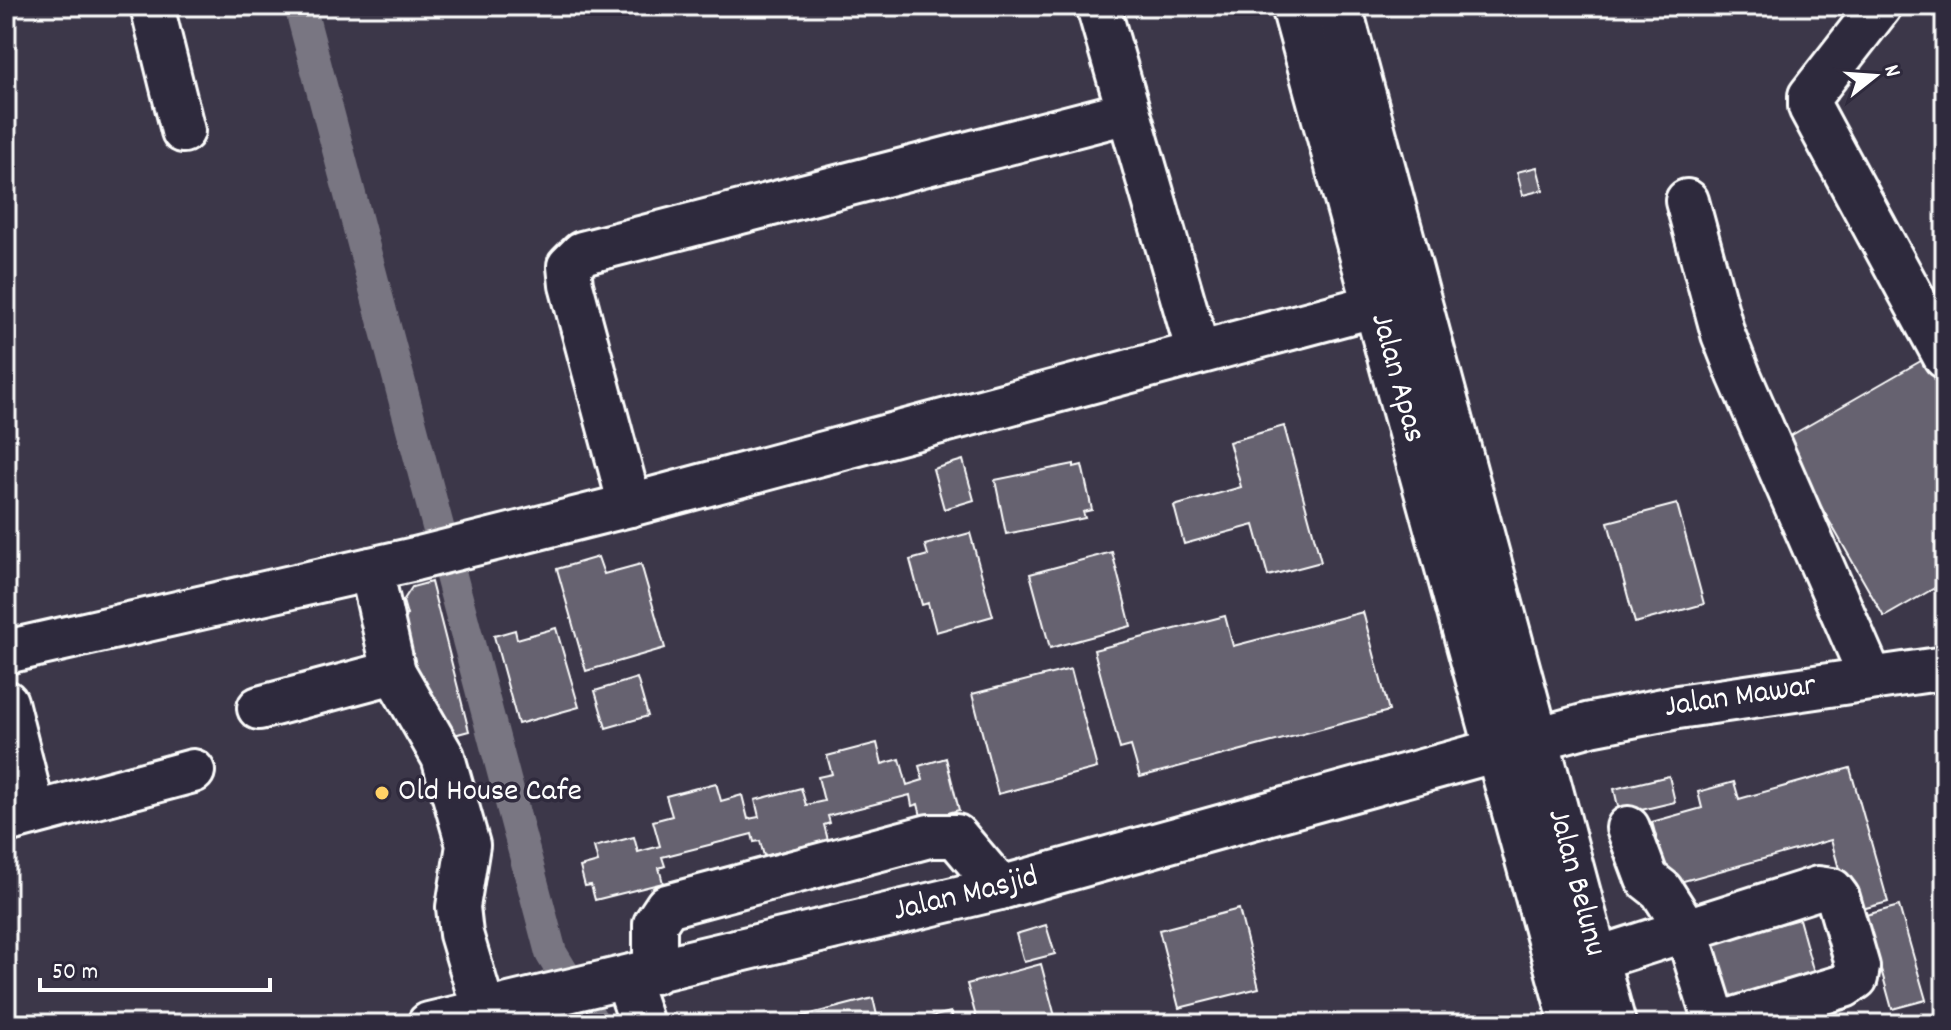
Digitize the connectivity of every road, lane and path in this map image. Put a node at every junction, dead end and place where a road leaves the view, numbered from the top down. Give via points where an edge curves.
1 (152, 6) edge
2 (1098, 6) edge
3 (1294, 6) edge
4 (1339, 6) edge
5 (1880, 6) edge
6 (1128, 112) junction
7 (183, 131) dead end
8 (1687, 201) dead end
9 (1905, 278) junction
10 (1945, 288) edge
11 (1377, 305) junction
12 (1198, 352) junction
13 (1945, 357) edge
14 (630, 505) junction
15 (371, 569) junction
16 (6, 652) edge
17 (1945, 668) edge
18 (394, 672) junction
19 (1871, 678) junction
20 (6, 702) edge
21 (259, 708) dead end
22 (1519, 745) junction
23 (193, 771) dead end
24 (20, 817) edge
25 (1628, 828) dead end
26 (1000, 888) junction
27 (1595, 959) junction
28 (628, 979) junction
29 (484, 1011) junction
30 (429, 1024) edge
31 (642, 1024) edge
32 (1573, 1024) edge
33 (1613, 1024) edge

1 - 7 street
2 - 6 street
3 - 11 highway, Jalan Apas
4 - 22 highway, Jalan Apas
5 - 9 street via 1810,96 1810,107
6 - 12 street
6 - 14 street via 582,253 569,266 571,285
8 - 19 street via 1723,334
9 - 10 street
9 - 13 street
11 - 12 street
11 - 22 highway, Jalan Apas
12 - 14 street
14 - 15 street
15 - 16 street
15 - 18 street
17 - 19 street, Jalan Mawar
18 - 21 street
18 - 29 street via 443,757 468,845 458,907
19 - 22 street, Jalan Mawar via 1678,707
20 - 24 street
22 - 26 street, Jalan Masjid
22 - 27 highway, Jalan Belunu
22 - 32 highway, Jalan Belunu
23 - 24 street
25 - 27 street via 1647,879 1661,890 1686,929
26 - 28 street, Jalan Masjid
26 - 28 street via 956,836 929,836 667,906
27 - 33 highway, Jalan Belunu
28 - 29 street, Jalan Masjid
28 - 31 street
29 - 30 street, Jalan Masjid

